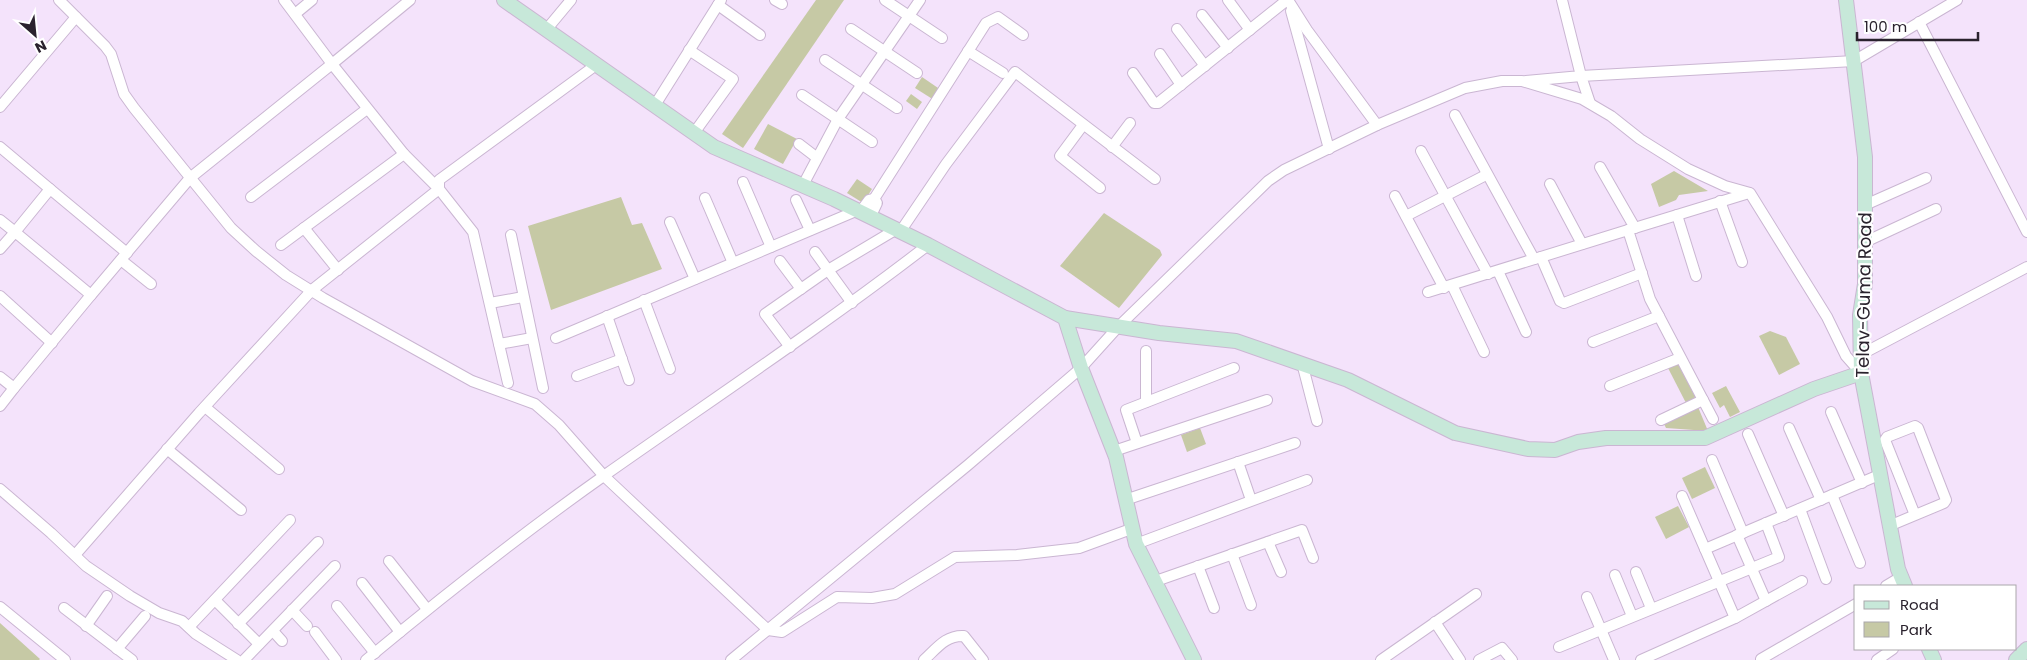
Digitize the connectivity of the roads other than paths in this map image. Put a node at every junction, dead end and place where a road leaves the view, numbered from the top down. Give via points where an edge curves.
1 (59, 0) edge
2 (284, 0) edge
3 (312, 0) edge
4 (410, 0) edge
5 (504, 0) edge
6 (571, 0) edge
7 (885, 0) edge
8 (920, 0) edge
9 (1228, 0) edge
10 (1288, 0) edge
11 (1562, 0) edge
12 (1846, 0) edge
13 (1957, 0) edge
14 (720, 3) edge
15 (295, 14) junction
16 (1202, 15) dead end
17 (909, 16) junction
18 (76, 17) junction
19 (1919, 22) junction
20 (852, 29) dead end
21 (1177, 29) dead end
22 (546, 30) junction
23 (1250, 30) junction
24 (760, 34) dead end
25 (1023, 35) dead end
26 (942, 38) dead end
27 (1228, 48) junction
28 (689, 50) junction
29 (968, 50) junction
30 (885, 51) junction
31 (1160, 54) dead end
32 (825, 60) dead end
33 (1854, 61) junction
34 (332, 64) junction
35 (596, 65) junction
36 (1206, 66) junction
37 (1003, 72) dead end
38 (917, 73) dead end
39 (1133, 73) dead end
40 (1581, 76) junction
41 (1522, 81) junction
42 (862, 84) junction
43 (1181, 86) junction
44 (802, 95) dead end
45 (1590, 103) junction
46 (655, 105) junction
47 (0, 107) edge
48 (367, 108) junction
49 (897, 108) dead end
50 (1456, 115) dead end
51 (838, 119) junction
52 (1130, 123) dead end
53 (1083, 126) junction
54 (1377, 126) junction
55 (694, 133) junction
56 (872, 142) dead end
57 (799, 144) dead end
58 (0, 147) edge
59 (1112, 147) junction
60 (1329, 149) junction
61 (1421, 151) dead end
62 (404, 154) junction
63 (816, 156) junction
64 (1600, 167) dead end
65 (1486, 175) junction
66 (190, 178) junction
67 (1926, 178) dead end
68 (1155, 180) dead end
69 (743, 182) dead end
70 (1550, 184) dead end
71 (803, 185) junction
72 (1100, 188) dead end
73 (50, 189) junction
74 (439, 189) junction
75 (1750, 193) junction
76 (1395, 196) dead end
77 (1446, 196) junction
78 (250, 197) dead end
79 (705, 198) dead end
80 (796, 200) dead end
81 (1720, 202) junction
82 (1865, 205) junction
83 (1936, 209) dead end
84 (862, 214) junction
85 (1677, 215) junction
86 (1406, 216) junction
87 (0, 220) edge
88 (670, 222) dead end
89 (304, 228) junction
90 (1631, 229) junction
91 (810, 230) junction
92 (897, 231) junction
93 (15, 232) junction
94 (2027, 232) edge
95 (511, 235) dead end
96 (1865, 242) junction
97 (1582, 244) junction
98 (281, 245) dead end
99 (928, 245) junction
100 (771, 247) junction
101 (0, 249) edge
102 (815, 252) dead end
103 (124, 257) junction
104 (1537, 258) junction
105 (780, 261) dead end
106 (1742, 262) dead end
107 (733, 263) junction
108 (2027, 268) edge
109 (338, 270) junction
110 (828, 270) junction
111 (1493, 272) junction
112 (1642, 273) junction
113 (1696, 276) dead end
114 (695, 279) junction
115 (151, 284) dead end
116 (1448, 286) junction
117 (801, 289) junction
118 (312, 290) junction
119 (1428, 292) dead end
120 (91, 295) junction
121 (0, 296) edge
122 (523, 297) junction
123 (644, 300) junction
124 (490, 303) junction
125 (852, 303) junction
126 (607, 316) junction
127 (1659, 316) junction
128 (1065, 318) junction
129 (1118, 327) junction
130 (1526, 332) dead end
131 (532, 338) junction
132 (556, 338) dead end
133 (1593, 342) dead end
134 (52, 343) junction
135 (499, 344) junction
136 (790, 347) junction
137 (1146, 350) dead end
138 (1484, 352) dead end
139 (1862, 354) junction
140 (1680, 358) junction
141 (622, 359) junction
142 (1302, 363) junction
143 (1081, 368) junction
144 (1234, 368) dead end
145 (670, 369) dead end
146 (1861, 373) junction
147 (577, 376) dead end
148 (0, 377) edge
149 (629, 380) dead end
150 (508, 383) dead end
151 (1610, 386) dead end
152 (14, 388) junction
153 (542, 388) dead end
154 (1267, 400) dead end
155 (1703, 400) junction
156 (1146, 402) junction
157 (0, 406) edge
158 (205, 406) junction
159 (1831, 412) dead end
160 (1713, 419) dead end
161 (1661, 420) dead end
162 (1317, 421) dead end
163 (1789, 428) dead end
164 (1748, 434) dead end
165 (1137, 443) junction
166 (1295, 443) dead end
167 (167, 449) junction
168 (1114, 451) junction
169 (1712, 460) dead end
170 (1238, 462) junction
171 (279, 469) dead end
172 (604, 476) junction
173 (1879, 476) junction
174 (1307, 480) dead end
175 (1862, 483) junction
176 (0, 489) edge
177 (1832, 495) junction
178 (1682, 496) dead end
179 (1124, 500) junction
180 (1251, 500) junction
181 (1821, 500) junction
182 (1800, 509) junction
183 (241, 510) dead end
184 (1915, 515) junction
185 (1784, 516) junction
186 (290, 520) dead end
187 (1766, 523) junction
188 (1889, 526) junction
189 (1130, 529) junction
190 (1740, 534) junction
191 (318, 542) dead end
192 (1268, 542) junction
193 (1136, 544) junction
194 (1705, 549) junction
195 (1232, 554) junction
196 (75, 555) junction
197 (1313, 558) dead end
198 (389, 561) dead end
199 (1860, 563) dead end
200 (336, 566) dead end
201 (1198, 566) junction
202 (1752, 569) junction
203 (1281, 572) dead end
204 (1636, 572) dead end
205 (1615, 575) dead end
206 (1826, 579) dead end
207 (1719, 581) junction
208 (1802, 581) dead end
209 (1153, 582) junction
210 (1903, 582) edge
211 (362, 583) dead end
212 (1890, 585) edge
213 (1476, 594) dead end
214 (107, 596) dead end
215 (1588, 597) dead end
216 (215, 600) junction
217 (1766, 601) junction
218 (1251, 604) dead end
219 (1854, 605) edge
220 (337, 606) dead end
221 (0, 607) edge
222 (64, 608) dead end
223 (1214, 608) dead end
224 (1651, 608) junction
225 (427, 609) junction
226 (292, 610) junction
227 (145, 616) dead end
228 (1632, 616) junction
229 (1735, 618) junction
230 (1435, 622) junction
231 (238, 624) junction
232 (86, 626) junction
233 (188, 627) junction
234 (273, 630) junction
235 (768, 630) junction
236 (1600, 630) junction
237 (400, 632) junction
238 (282, 640) dead end
239 (259, 644) junction
240 (1559, 647) dead end
241 (117, 649) junction
242 (2027, 649) edge
243 (375, 652) junction
244 (1760, 657) edge
245 (65, 660) edge
246 (132, 660) edge
247 (237, 660) edge
248 (244, 660) edge
249 (336, 660) edge
250 (366, 660) edge
251 (731, 660) edge
252 (924, 660) edge
253 (983, 660) edge
254 (1194, 660) edge
255 (1381, 660) edge
256 (1460, 660) edge
257 (1479, 660) edge
258 (1512, 660) edge
259 (1614, 660) edge
260 (1641, 660) edge
261 (2016, 660) edge

1 - 18 street
2 - 15 street
3 - 15 street
4 - 34 street
5 - 22 street
6 - 22 street
7 - 17 street
8 - 17 street
9 - 23 street
10 - 23 street
10 - 54 street
10 - 60 street
11 - 40 street
12 - 33 street, Telav-Guma Road
13 - 19 street
14 - 24 street
14 - 28 street
15 - 34 street
16 - 27 street
17 - 26 street
17 - 30 street
18 - 47 street
18 - 66 street via 111,54 124,94
19 - 33 street
19 - 94 street
20 - 30 street
21 - 36 street
22 - 35 street
23 - 27 street
25 - 29 street via 998,17 992,18
27 - 36 street
28 - 46 street
28 - 55 street via 733,79
29 - 37 street
29 - 84 street via 874,199 877,203
30 - 38 street
30 - 42 street
31 - 43 street
32 - 42 street
33 - 40 street
33 - 82 street, Telav-Guma Road via 1865,157
34 - 48 street
34 - 66 street
35 - 46 street
35 - 74 street via 449,171 439,180
36 - 43 street
39 - 43 street via 1154,103
40 - 41 street
40 - 45 street
41 - 45 street
41 - 54 street via 1464,88
42 - 49 street
42 - 51 street
44 - 51 street
45 - 75 street via 1688,169
46 - 55 street
48 - 62 street
48 - 78 street
50 - 65 street
51 - 56 street
51 - 63 street
52 - 59 street
53 - 59 street
53 - 72 street via 1060,156
53 - 92 street via 1014,72
54 - 60 street
55 - 71 street via 714,147
57 - 63 street
58 - 73 street
59 - 68 street
60 - 129 street via 1284,170 1263,185
61 - 77 street
62 - 74 street
62 - 89 street
63 - 71 street
64 - 90 street
65 - 77 street
65 - 104 street
66 - 103 street
66 - 118 street via 231,228 256,251 286,275
67 - 82 street
69 - 100 street
70 - 97 street
71 - 84 street
73 - 93 street
73 - 103 street
74 - 109 street
74 - 124 street via 473,232
75 - 81 street
75 - 146 street via 1827,317 1846,356
76 - 86 street
77 - 86 street
77 - 111 street
79 - 107 street
80 - 91 street
81 - 85 street
81 - 106 street
82 - 96 street, Telav-Guma Road
83 - 96 street
84 - 91 street
84 - 92 street
85 - 90 street
85 - 113 street
86 - 116 street
87 - 93 street
88 - 114 street
89 - 98 street
89 - 109 street
90 - 97 street
90 - 112 street
91 - 100 street
92 - 99 street
92 - 110 street
93 - 101 street
93 - 120 street
95 - 122 street
96 - 139 street, Telav-Guma Road via 1865,284 1860,315
97 - 104 street
99 - 125 street
99 - 128 street
100 - 107 street
102 - 110 street
103 - 115 street
103 - 120 street
104 - 111 street
104 - 112 street via 1564,303
105 - 117 street
107 - 114 street
108 - 139 street
109 - 118 street
110 - 117 street
110 - 125 street
111 - 116 street
111 - 130 street
112 - 127 street
114 - 123 street
116 - 119 street
116 - 138 street
117 - 136 street via 765,314
118 - 158 street
118 - 172 street via 472,381 535,404 559,425
120 - 134 street
121 - 134 street
122 - 124 street
122 - 131 street
123 - 126 street
123 - 145 street
124 - 135 street
125 - 136 street
126 - 132 street
126 - 141 street
127 - 133 street
127 - 140 street
128 - 129 street
128 - 143 street
129 - 142 street via 1236,341
129 - 143 street
131 - 135 street
131 - 153 street
134 - 152 street
135 - 150 street
136 - 172 street
137 - 156 street
139 - 146 street, Telav-Guma Road
140 - 151 street
140 - 155 street
141 - 147 street
141 - 149 street
142 - 146 street via 1348,380 1455,433 1528,450 1555,450 1578,442 1606,438 1705,438 1814,389
142 - 162 street
143 - 168 street
143 - 235 street
144 - 156 street
146 - 173 street, Telav-Guma Road
148 - 152 street
152 - 157 street
154 - 165 street
155 - 160 street
155 - 161 street
156 - 165 street via 1126,410
158 - 167 street
158 - 171 street
159 - 175 street
163 - 181 street
164 - 185 street
165 - 168 street
166 - 170 street
167 - 183 street
167 - 196 street
168 - 179 street
169 - 190 street
170 - 179 street
170 - 180 street
172 - 225 street
172 - 235 street
173 - 175 street
173 - 188 street, Telav-Guma Road
174 - 180 street
175 - 177 street
176 - 196 street
177 - 181 street
177 - 199 street
178 - 194 street
179 - 189 street
180 - 193 street
181 - 182 street
182 - 185 street
182 - 206 street
184 - 184 street via 1946,500 1916,426 1886,440
184 - 188 street
185 - 187 street
186 - 216 street
187 - 190 street
187 - 202 street via 1780,557
188 - 210 street, Telav-Guma Road
189 - 193 street
189 - 235 street via 1079,548 955,558 895,594 872,598 838,597 782,632
190 - 194 street
190 - 202 street
191 - 231 street
192 - 195 street
192 - 197 street via 1302,530
192 - 203 street
193 - 209 street
194 - 207 street
195 - 201 street
195 - 218 street
196 - 233 street via 130,596
198 - 225 street
200 - 226 street
201 - 209 street
201 - 223 street
202 - 207 street
202 - 217 street
204 - 224 street
205 - 228 street
207 - 224 street
207 - 229 street
208 - 217 street
209 - 254 street
210 - 212 street
211 - 237 street
213 - 230 street
214 - 232 street
215 - 236 street
216 - 231 street
216 - 233 street
217 - 229 street
219 - 244 street
220 - 243 street
221 - 245 street
222 - 232 street
224 - 228 street
225 - 237 street
226 - 234 street
226 - 249 street
227 - 241 street
228 - 236 street
229 - 260 street
230 - 255 street
230 - 256 street
231 - 239 street
232 - 241 street
233 - 247 street
234 - 238 street
234 - 239 street
235 - 251 street
236 - 240 street
236 - 259 street
237 - 243 street
239 - 248 street
241 - 246 street
242 - 261 street
243 - 250 street
252 - 253 street via 944,640 955,636 964,636
257 - 258 street via 1502,648

